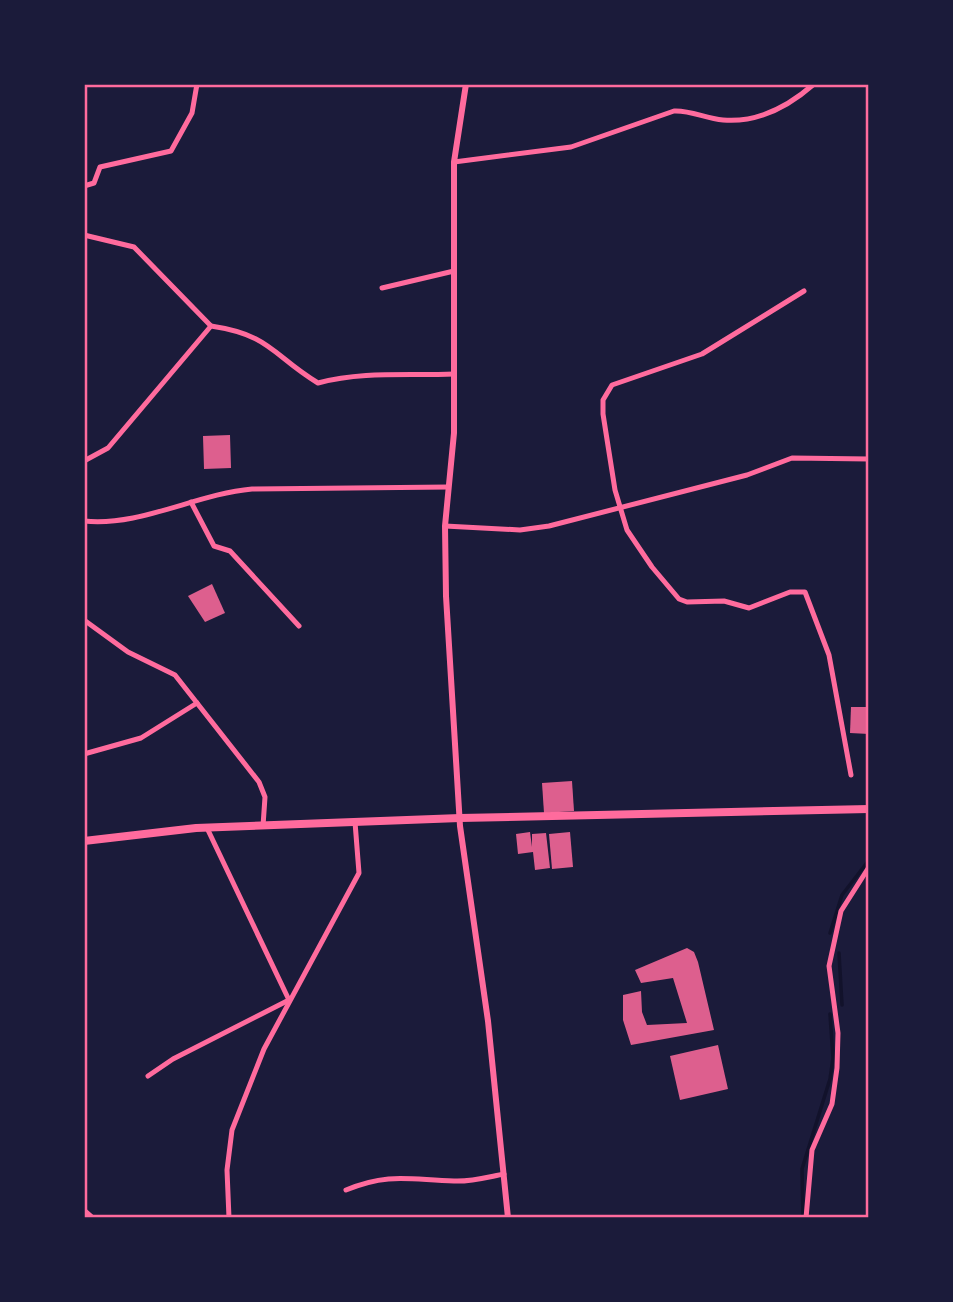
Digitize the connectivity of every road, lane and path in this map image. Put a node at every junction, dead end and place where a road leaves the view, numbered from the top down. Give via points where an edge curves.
1 (197, 84) edge
2 (466, 84) edge
3 (814, 84) edge
4 (454, 162) junction
5 (84, 186) edge
6 (84, 235) edge
7 (454, 271) junction
8 (382, 288) dead end
9 (804, 291) dead end
10 (211, 326) junction
11 (454, 373) junction
12 (869, 459) edge
13 (84, 460) edge
14 (448, 487) junction
15 (191, 502) junction
16 (619, 508) junction
17 (84, 521) edge
18 (445, 526) junction
19 (84, 620) edge
20 (299, 626) dead end
21 (197, 703) junction
22 (84, 754) edge
23 (851, 775) dead end
24 (869, 809) edge
25 (460, 818) junction
26 (355, 822) junction
27 (263, 826) junction
28 (207, 828) junction
29 (85, 838) edge
30 (869, 867) edge
31 (289, 1000) junction
32 (148, 1076) dead end
33 (504, 1174) junction
34 (346, 1190) dead end
35 (84, 1210) edge
36 (93, 1218) edge
37 (229, 1218) edge
38 (508, 1218) edge
39 (806, 1218) edge

1 - 5 street via 192,113 171,151 100,167 94,183
2 - 4 street
3 - 4 street via 773,113 749,119 723,120 674,111 570,147
4 - 7 street
6 - 10 street via 134,247
7 - 8 street
7 - 11 street
9 - 16 street via 702,354 612,385 603,400 603,414
10 - 11 street via 261,339 318,383 349,375
10 - 13 street via 107,448
11 - 14 street
12 - 16 street via 792,458 747,475
14 - 15 street via 252,489
14 - 18 street
15 - 17 street via 128,518
15 - 20 street via 214,547 230,551
16 - 18 street via 520,530
16 - 23 street via 637,547 680,599 724,601 750,608 790,592 805,592 829,655
18 - 25 street
19 - 21 street via 128,652 175,674
21 - 22 street via 141,738
21 - 27 street via 260,782 265,797
24 - 25 highway
25 - 26 highway
25 - 33 street
26 - 27 highway
26 - 31 street via 359,873
27 - 28 highway
28 - 29 highway
28 - 31 street
30 - 39 street via 841,911 829,966 838,1033 837,1068 832,1104 812,1150
31 - 32 street
31 - 37 street via 247,1086 232,1130 227,1170
33 - 34 street via 457,1182 371,1179
33 - 38 street
35 - 36 street

